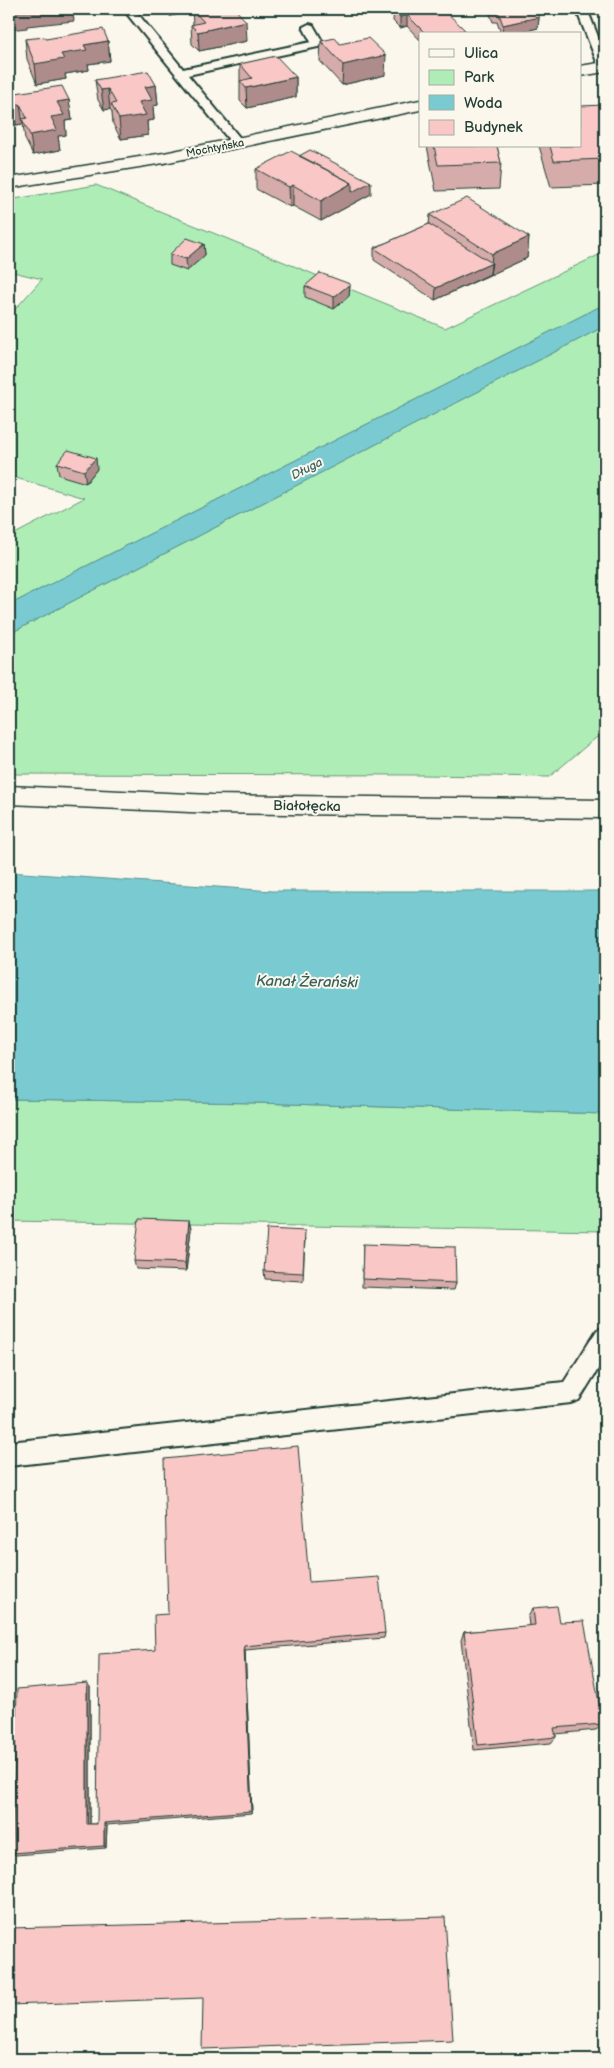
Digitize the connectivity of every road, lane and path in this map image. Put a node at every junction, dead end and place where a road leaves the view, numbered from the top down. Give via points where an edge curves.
1 (128, 9) edge
2 (581, 9) edge
3 (309, 27) dead end
4 (605, 67) edge
5 (582, 71) edge
6 (181, 73) junction
7 (419, 105) edge
8 (238, 143) junction
9 (9, 184) edge
10 (9, 795) edge
11 (605, 809) edge
12 (605, 1338) edge
13 (9, 1454) edge

1 - 6 lane
2 - 4 lane
3 - 6 lane via 318,44
4 - 5 street
6 - 8 lane
7 - 8 street, Mochtyńska
8 - 9 street, Mochtyńska
10 - 11 street, Białołęcka via 212,804
12 - 13 lane via 571,1392

